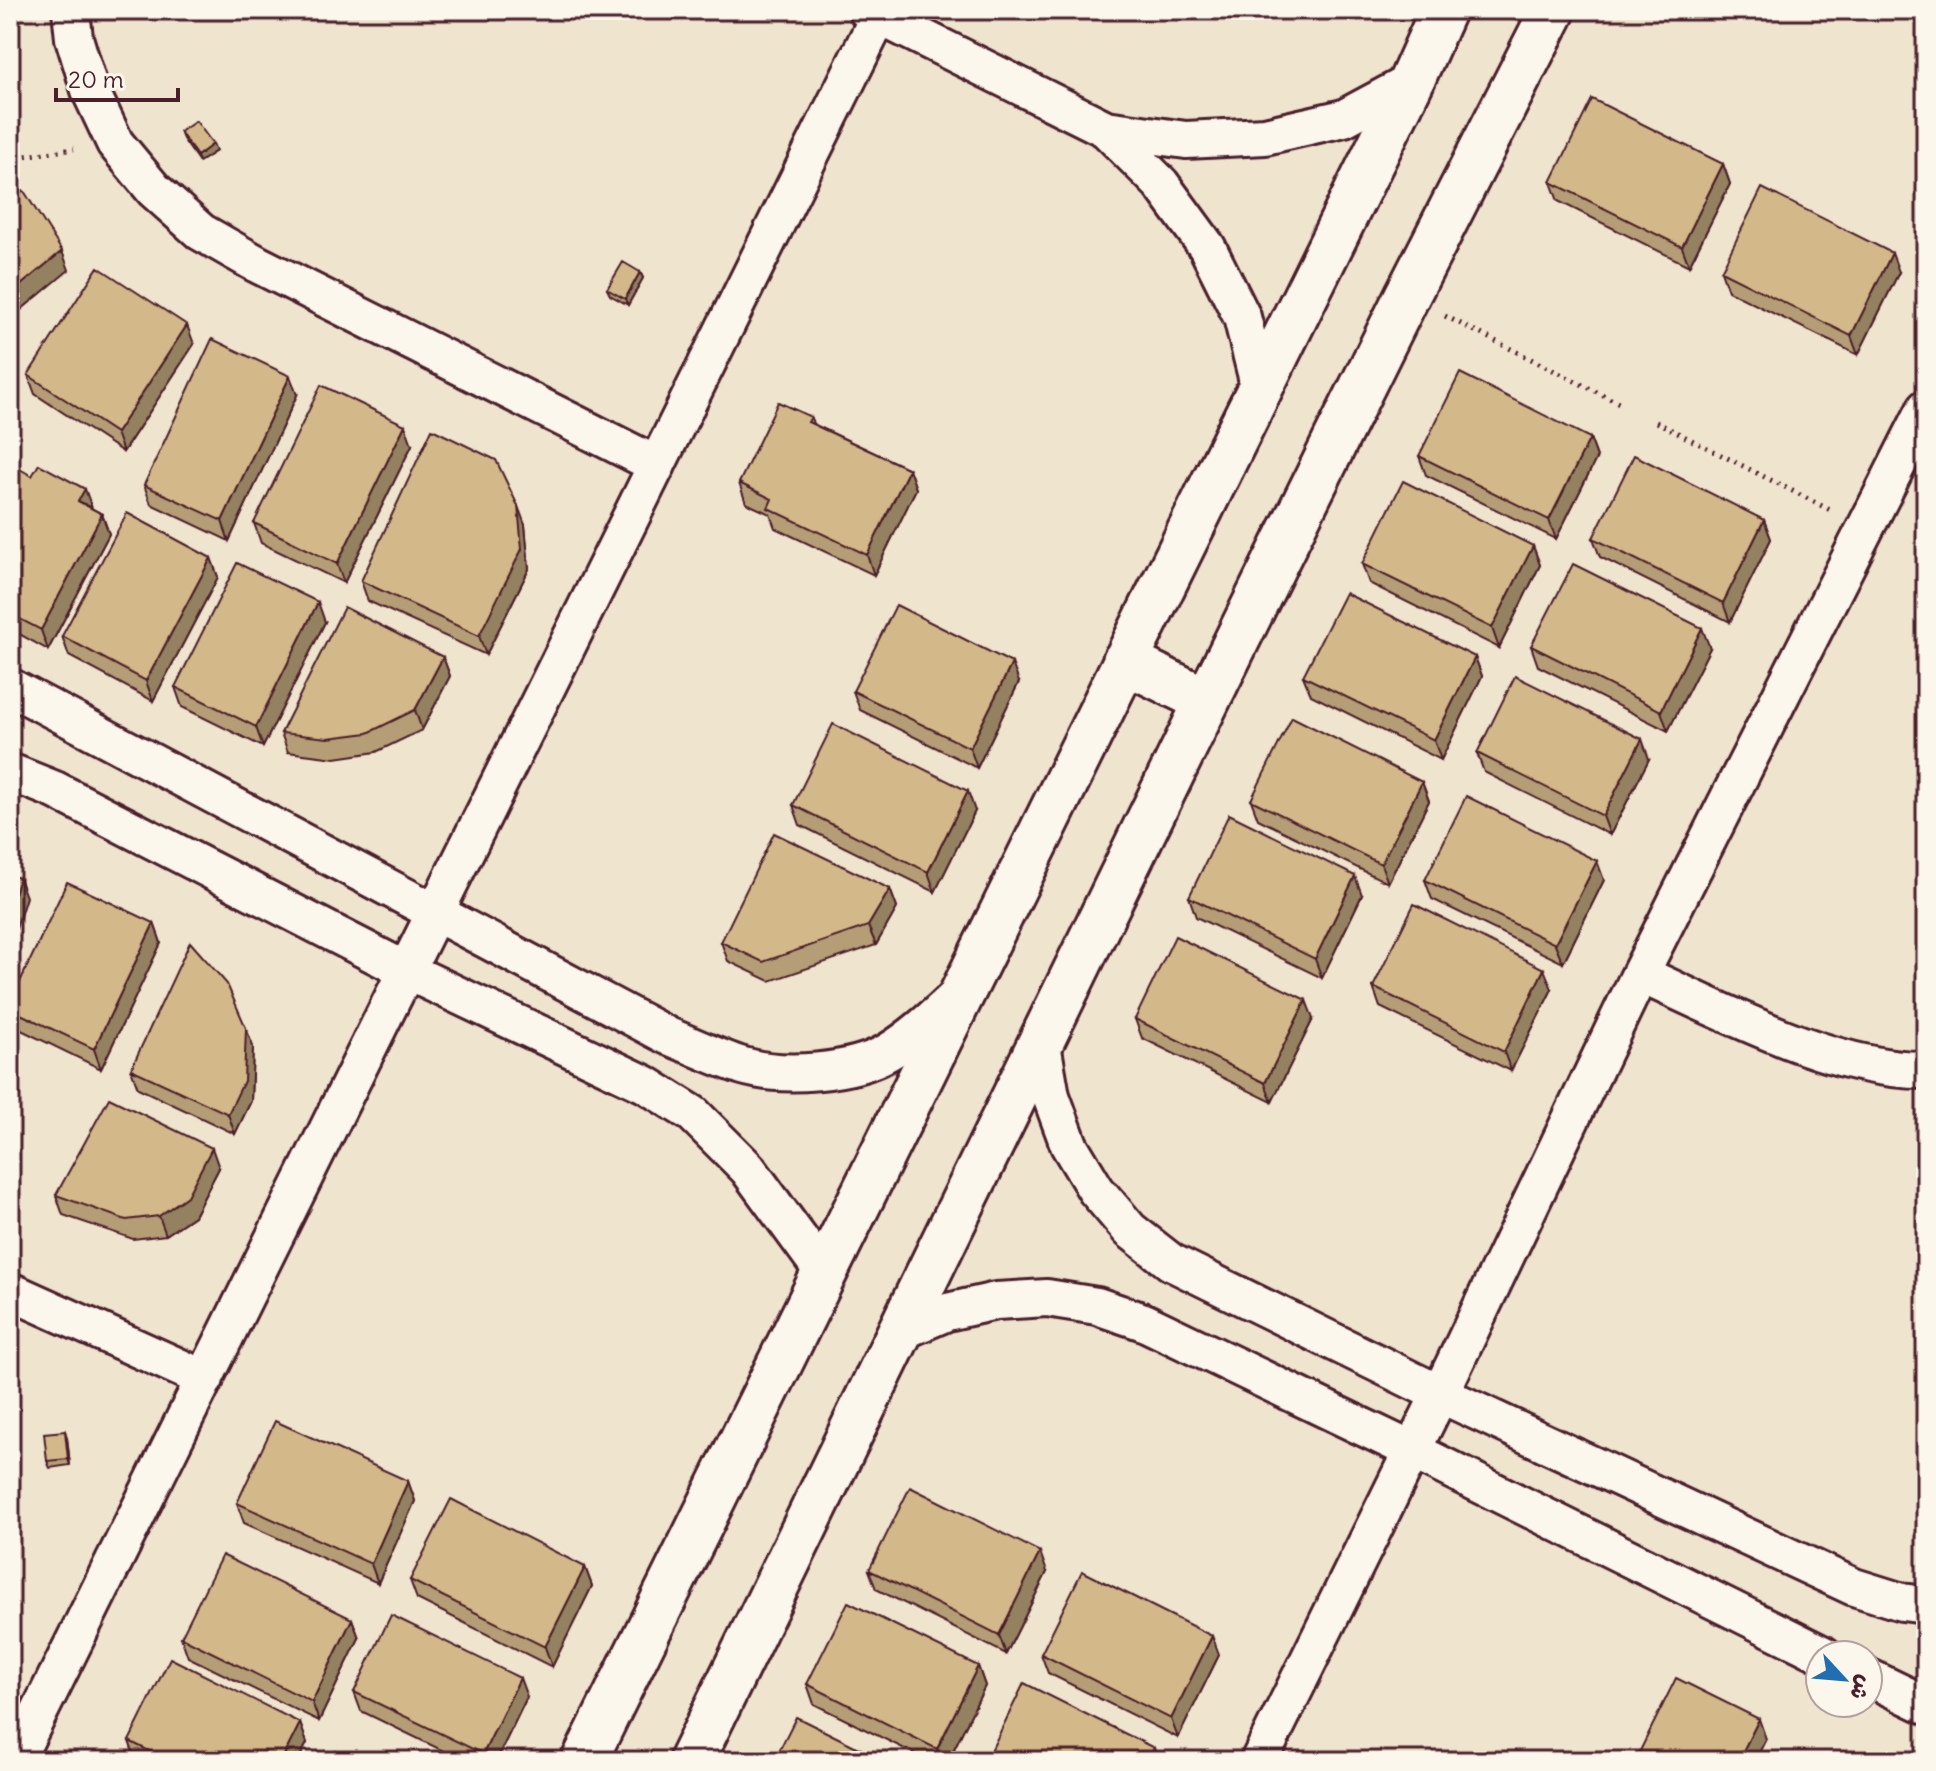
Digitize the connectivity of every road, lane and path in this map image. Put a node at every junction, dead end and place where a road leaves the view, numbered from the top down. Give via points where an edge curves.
1 (71, 10) edge
2 (1443, 10) edge
3 (1553, 10) edge
4 (876, 12) edge
5 (1411, 82) junction
6 (1106, 129) junction
7 (115, 143) junction
8 (10, 158) edge
9 (1407, 296) junction
10 (1260, 389) junction
11 (1623, 405) dead end
12 (1926, 408) edge
13 (1656, 422) dead end
14 (657, 465) junction
15 (1865, 527) junction
16 (1125, 661) junction
17 (10, 687) edge
18 (1207, 701) junction
19 (10, 772) edge
20 (436, 914) junction
21 (407, 971) junction
22 (1640, 974) junction
23 (963, 991) junction
24 (1042, 1044) junction
25 (1926, 1070) edge
26 (824, 1273) junction
27 (10, 1291) edge
28 (900, 1332) junction
29 (205, 1379) junction
30 (1440, 1394) junction
31 (1411, 1450) junction
32 (1926, 1605) edge
33 (1804, 1645) edge
34 (1884, 1685) edge
35 (1926, 1705) edge
36 (15, 1761) edge
37 (584, 1761) edge
38 (691, 1761) edge
39 (1259, 1761) edge

1 - 7 street via 90,90
2 - 5 street
3 - 9 street
4 - 6 street
4 - 14 street
5 - 6 street via 1344,118 1265,136 1186,140
5 - 10 street
6 - 10 street via 1161,184 1207,247 1242,317
7 - 8 path
7 - 14 street via 154,190 201,232
9 - 11 path
9 - 18 street
10 - 16 street
12 - 15 street
13 - 15 path
14 - 20 street
15 - 22 street
16 - 18 street
16 - 23 street
17 - 20 street
18 - 24 street
19 - 21 street via 55,790
20 - 21 street
20 - 23 street via 668,1036 745,1067 801,1072 855,1066 888,1051
21 - 26 street via 645,1084 693,1114 748,1169
21 - 29 street
22 - 25 street via 1766,1032 1851,1060
22 - 30 street
23 - 26 street
24 - 28 street
24 - 30 street via 1051,1096 1069,1145 1096,1190 1130,1230 1171,1262
26 - 37 street
27 - 29 street
28 - 31 street via 947,1312 996,1301 1047,1298 1097,1306 1144,1322
28 - 38 street
29 - 36 street
30 - 31 street
30 - 32 street via 1854,1587
31 - 33 street
31 - 39 street
34 - 35 street

